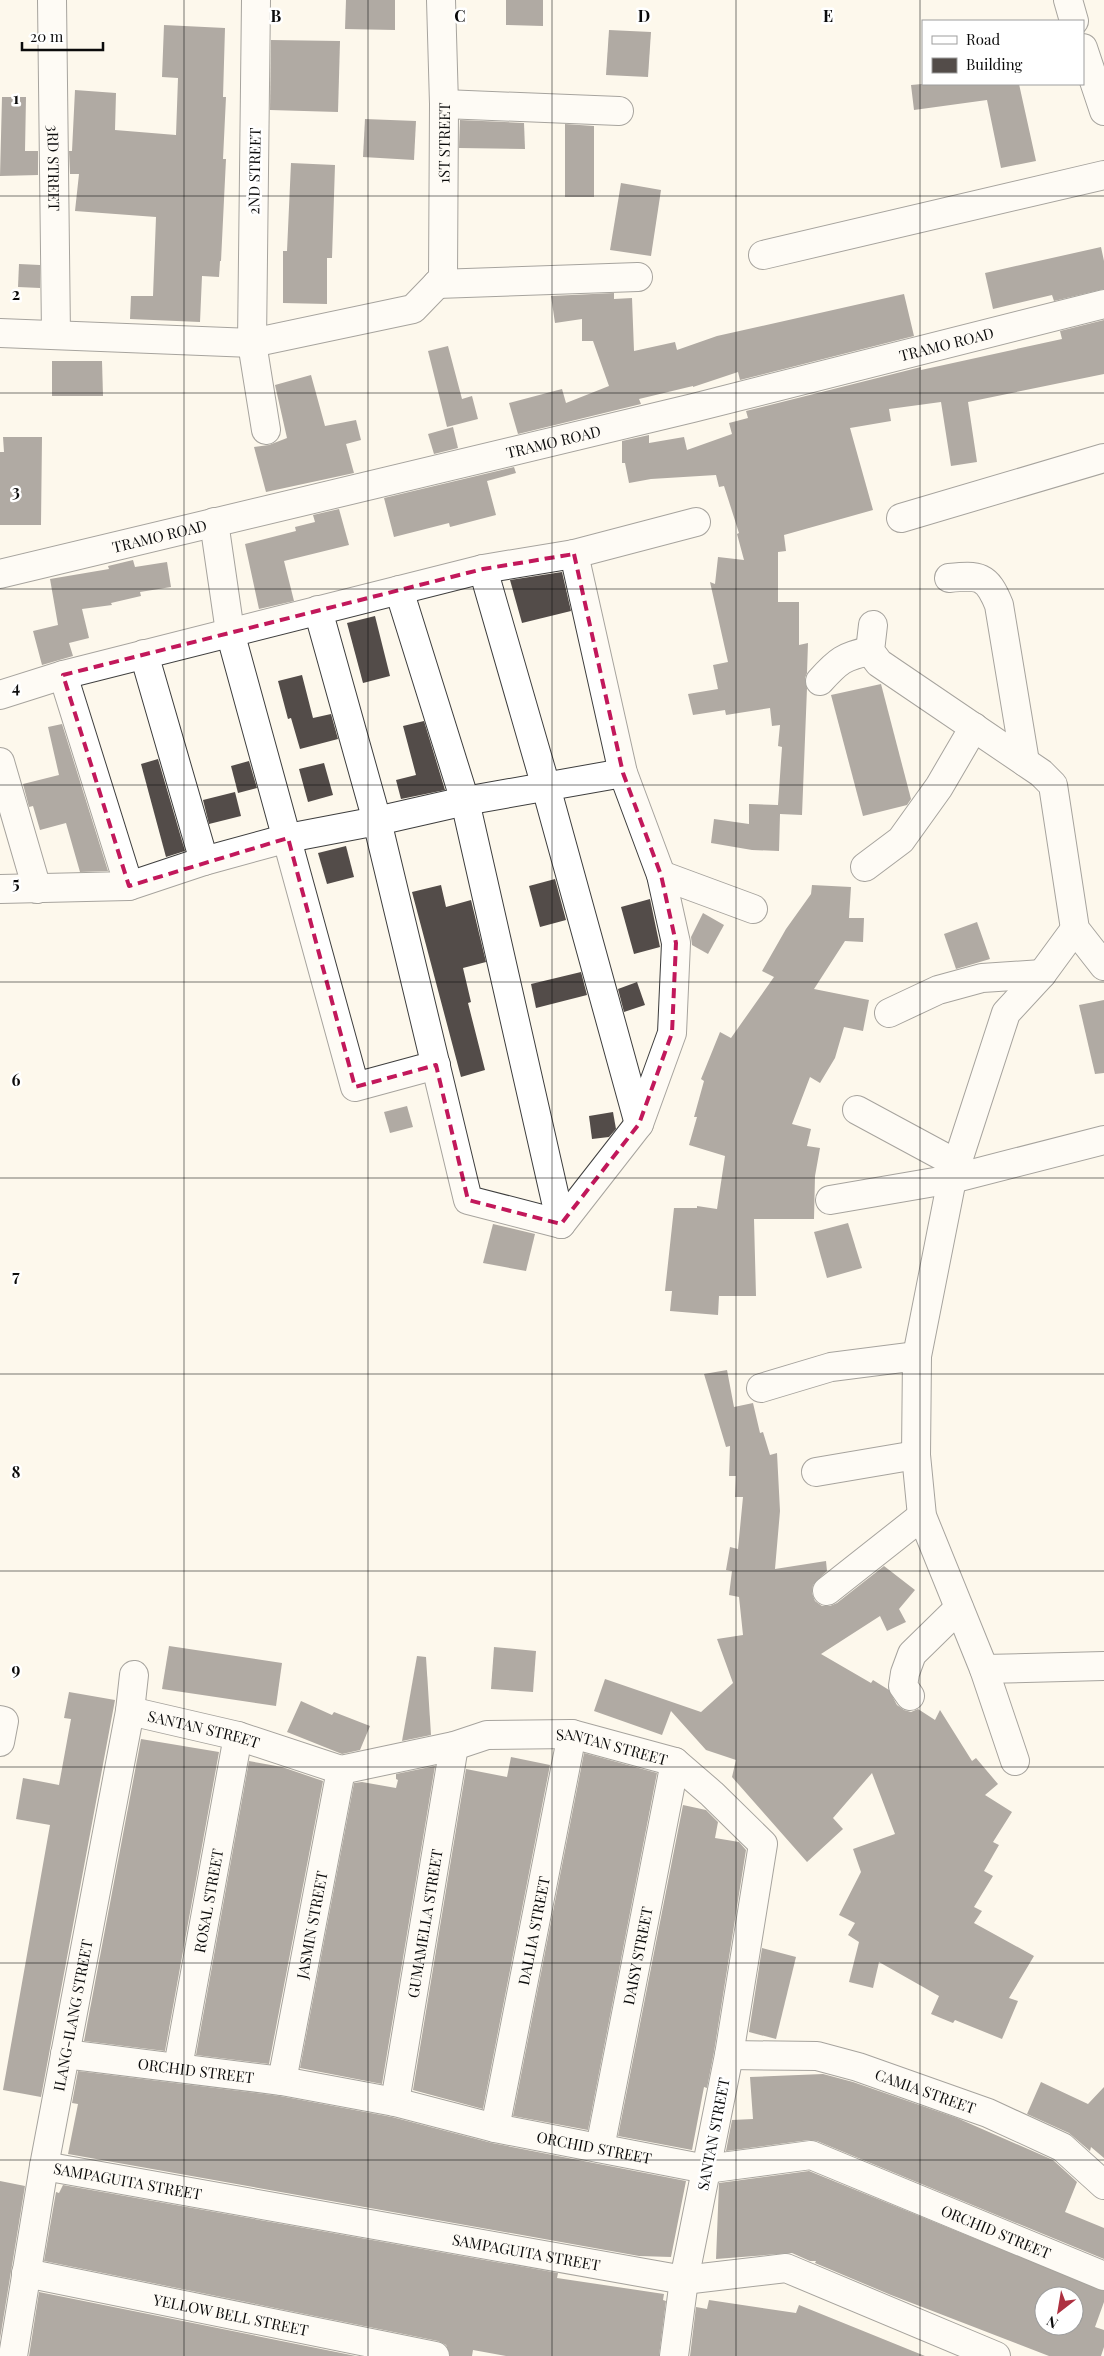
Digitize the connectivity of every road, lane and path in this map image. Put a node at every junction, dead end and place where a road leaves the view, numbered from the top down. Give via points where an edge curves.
1 (52, 0) edge
2 (256, 0) edge
3 (440, 0) edge
4 (1068, 0) edge
5 (1074, 20) edge
6 (1084, 51) edge
7 (444, 104) junction
8 (619, 111) dead end
9 (1104, 111) edge
10 (1104, 175) edge
11 (763, 255) dead end
12 (638, 277) dead end
13 (437, 284) junction
14 (1104, 304) edge
15 (0, 333) edge
16 (56, 335) junction
17 (252, 342) junction
18 (266, 430) dead end
19 (1104, 458) edge
20 (901, 518) dead end
21 (214, 522) junction
22 (696, 522) dead end
23 (574, 554) junction
24 (483, 569) junction
25 (0, 574) edge
26 (949, 578) dead end
27 (399, 590) junction
28 (318, 610) junction
29 (230, 632) junction
30 (144, 654) junction
31 (63, 675) junction
32 (820, 681) dead end
33 (0, 695) edge
34 (974, 727) junction
35 (0, 762) edge
36 (1025, 762) junction
37 (623, 773) junction
38 (546, 787) junction
39 (465, 801) junction
40 (377, 821) junction
41 (288, 838) junction
42 (204, 861) junction
43 (865, 867) dead end
44 (661, 875) junction
45 (128, 886) junction
46 (0, 889) edge
47 (37, 889) junction
48 (753, 909) dead end
49 (1075, 929) junction
50 (1104, 966) edge
51 (1042, 974) junction
52 (890, 1013) dead end
53 (436, 1065) junction
54 (858, 1110) dead end
55 (639, 1124) junction
56 (1104, 1140) edge
57 (955, 1172) junction
58 (830, 1200) dead end
59 (561, 1224) junction
60 (917, 1356) junction
61 (761, 1388) dead end
62 (916, 1455) junction
63 (816, 1472) dead end
64 (922, 1516) junction
65 (828, 1591) dead end
66 (960, 1608) junction
67 (1104, 1666) edge
68 (984, 1668) junction
69 (134, 1675) dead end
70 (910, 1696) dead end
71 (130, 1711) junction
72 (0, 1720) edge
73 (572, 1734) junction
74 (238, 1736) junction
75 (0, 1742) edge
76 (454, 1746) junction
77 (1015, 1761) dead end
78 (675, 1762) junction
79 (341, 1770) junction
80 (65, 2054) junction
81 (729, 2055) junction
82 (178, 2066) junction
83 (282, 2081) junction
84 (395, 2102) junction
85 (495, 2128) junction
86 (600, 2148) junction
87 (44, 2166) junction
88 (706, 2169) junction
89 (1104, 2185) edge
90 (26, 2273) junction
91 (1104, 2276) edge
92 (684, 2280) junction
93 (13, 2356) edge
94 (435, 2356) edge
95 (674, 2356) edge
96 (996, 2356) edge

1 - 16 street, 3RD STREET
2 - 17 street, 2ND STREET
3 - 7 street, 1ST STREET
4 - 5 street
6 - 9 street
7 - 8 street
7 - 13 street, 1ST STREET via 443,278
10 - 11 street
12 - 13 street
13 - 17 street via 413,309
14 - 21 street, TRAMO ROAD via 683,410
15 - 16 street
16 - 17 street
17 - 18 street, 2ND STREET
19 - 20 street
21 - 25 street, TRAMO ROAD
21 - 29 street
22 - 23 street
23 - 24 street
23 - 37 street
24 - 27 street
24 - 38 street
26 - 36 street via 974,576 987,583 999,605
27 - 28 street
27 - 39 street
28 - 29 street
28 - 40 street
29 - 30 street
29 - 41 street
30 - 31 street
30 - 42 street
31 - 33 street
31 - 45 street
32 - 34 street via 837,662 872,638 879,663
34 - 36 street
34 - 43 street via 939,787 901,840
35 - 47 street
36 - 49 street via 1054,785
37 - 38 street
37 - 44 street
38 - 39 street
38 - 55 street
39 - 40 street
39 - 59 street
40 - 41 street
40 - 53 street
41 - 42 street
41 - 53 street via 355,1086
42 - 45 street
44 - 48 street
44 - 55 street via 676,943 672,1033
45 - 47 street
46 - 47 street
49 - 50 street
49 - 51 street
51 - 52 street via 982,978 938,990
51 - 57 street via 1006,1013
53 - 59 street via 468,1200
54 - 57 street
55 - 59 street
56 - 57 street
57 - 58 street
57 - 60 street
60 - 61 street via 831,1367
60 - 62 street
62 - 63 street
62 - 64 street
64 - 65 street
64 - 66 street
66 - 68 street
66 - 70 street via 912,1654 904,1673 903,1686
67 - 68 street
68 - 77 street
69 - 71 street, ILANG-ILANG STREET
71 - 74 street, SANTAN STREET
71 - 80 street, ILANG-ILANG STREET
72 - 75 street via 4,1721
73 - 76 street, SANTAN STREET via 487,1735
73 - 78 street, SANTAN STREET
73 - 85 street, DALLIA STREET
74 - 79 street, SANTAN STREET
74 - 82 street, ROSAL STREET
76 - 79 street, SANTAN STREET
76 - 84 street, GUMAMELLA STREET
78 - 81 street, SANTAN STREET via 763,1844
78 - 86 street, DAISY STREET
79 - 83 street, JASMIN STREET
80 - 82 street, ORCHID STREET
80 - 87 street, ILANG-ILANG STREET
81 - 88 street, SANTAN STREET
81 - 89 street, CAMIA STREET via 817,2056 877,2074 988,2113 1062,2147
82 - 83 street, ORCHID STREET
83 - 84 street, ORCHID STREET
84 - 85 street, ORCHID STREET
85 - 86 street, ORCHID STREET
86 - 88 street, ORCHID STREET
87 - 90 street, ILANG-ILANG STREET
87 - 92 street, SAMPAGUITA STREET
88 - 91 street, ORCHID STREET via 811,2155
88 - 92 street, SANTAN STREET
90 - 93 street, ILANG-ILANG STREET
90 - 94 street, YELLOW BELL STREET
92 - 95 street, SANTAN STREET
92 - 96 street, SAMPAGUITA STREET via 786,2268

